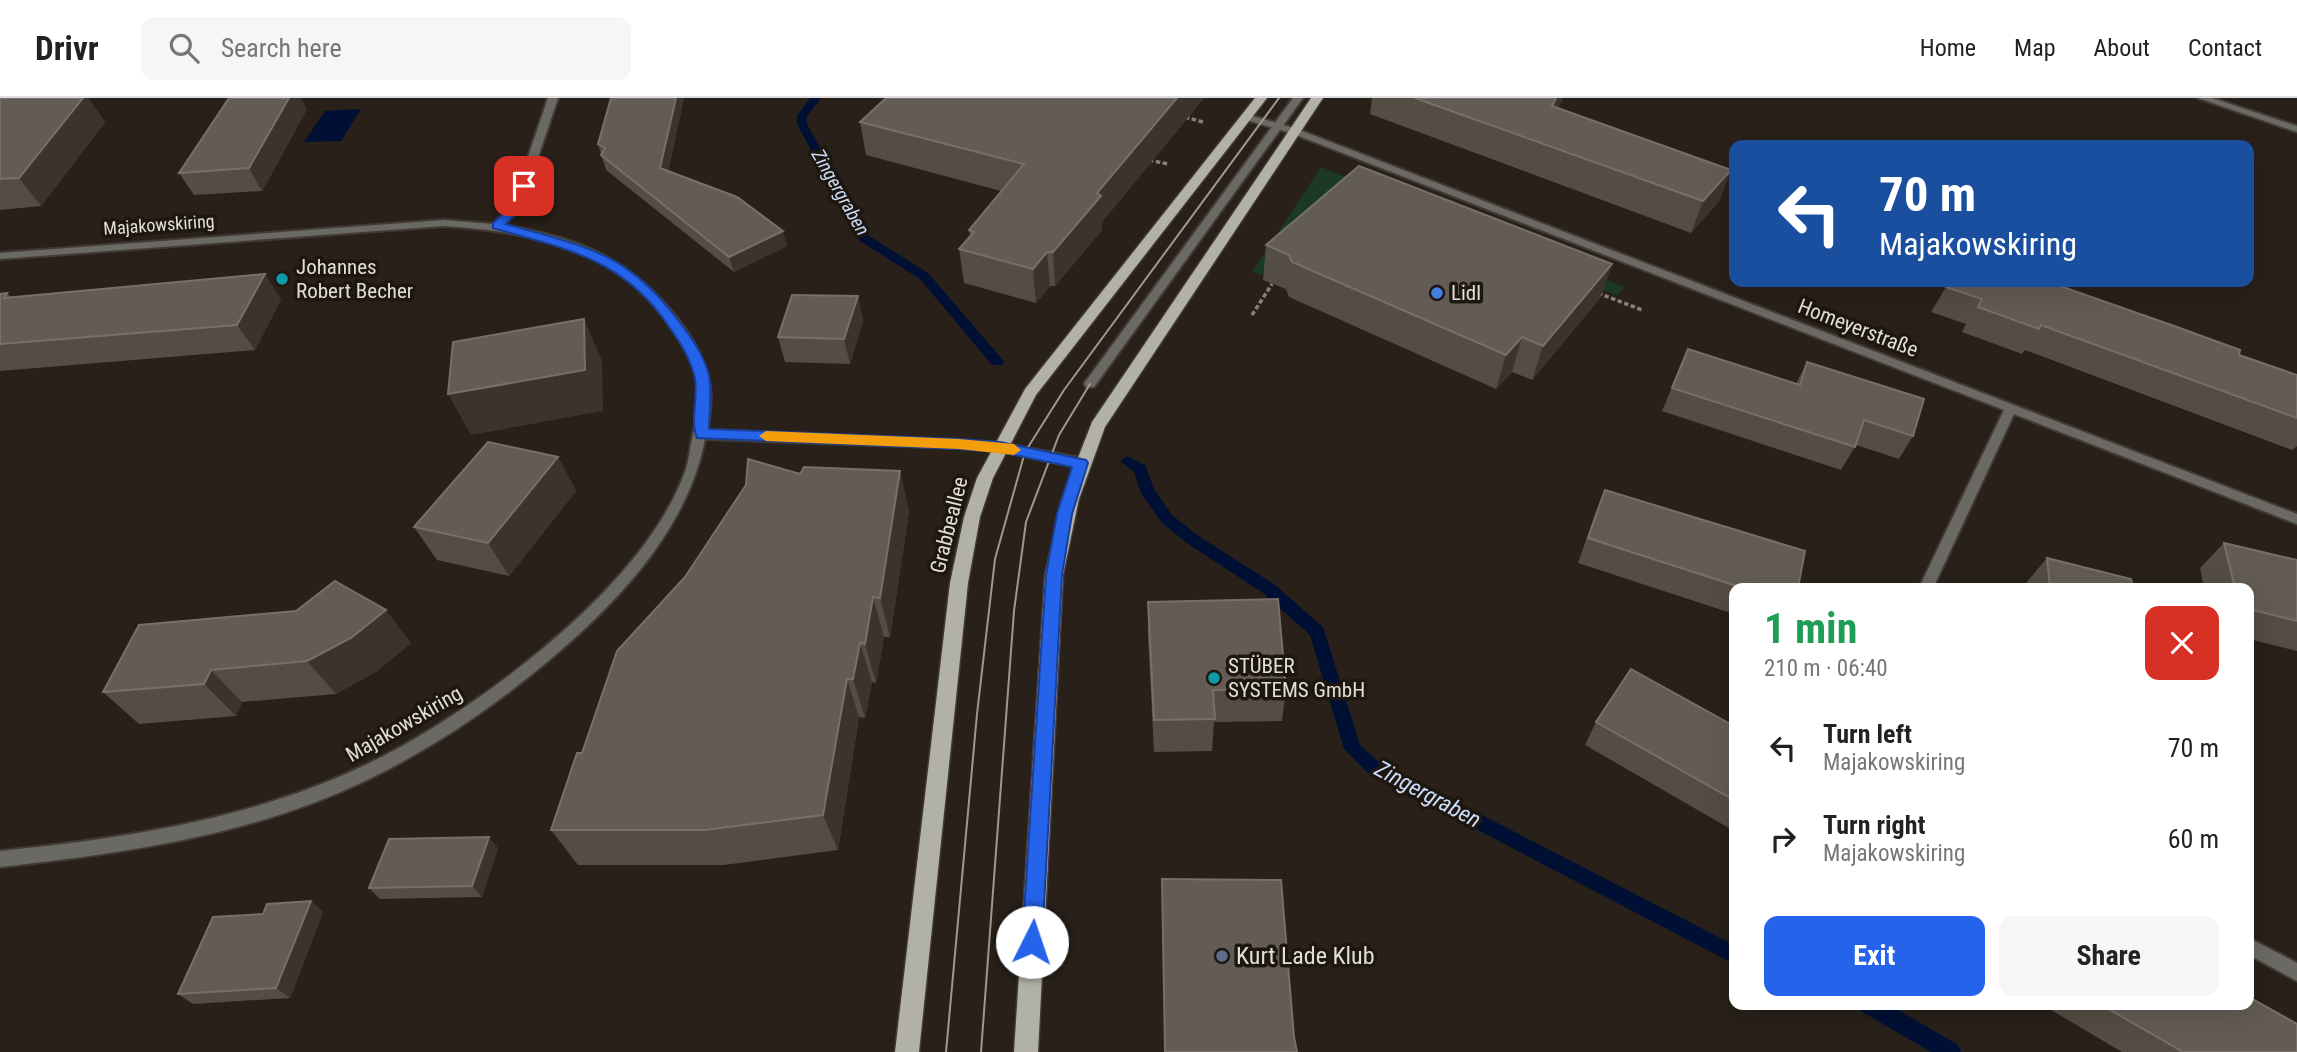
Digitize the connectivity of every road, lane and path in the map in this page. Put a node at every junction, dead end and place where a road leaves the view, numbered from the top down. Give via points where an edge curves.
1 (553, 98) edge
2 (1261, 98) edge
3 (1298, 98) edge
4 (1317, 98) edge
5 (2203, 98) edge
6 (1181, 116) dead end
7 (1246, 117) junction
8 (1206, 122) dead end
9 (1278, 126) junction
10 (2297, 129) edge
11 (1294, 131) junction
12 (1146, 159) edge
13 (1172, 166) dead end
14 (497, 226) junction
15 (0, 256) edge
16 (1272, 284) dead end
17 (1598, 293) edge
18 (1642, 310) dead end
19 (1252, 315) dead end
20 (1090, 384) dead end
21 (2010, 410) junction
22 (702, 434) junction
23 (1000, 447) junction
24 (1081, 463) junction
25 (2297, 519) edge
26 (1928, 583) edge
27 (0, 859) edge
28 (2254, 949) edge
29 (2297, 972) edge
30 (907, 1052) edge
31 (1026, 1052) edge

1 - 14 street via 516,208
2 - 7 main road, Grabbeallee
3 - 9 street
4 - 11 main road
5 - 10 street
6 - 8 path
7 - 9 street, Homeyerstraße
7 - 23 main road, Grabbeallee via 1030,393
9 - 11 street, Homeyerstraße
9 - 20 street
11 - 21 street, Homeyerstraße
11 - 24 main road via 1098,426
12 - 13 path
14 - 15 street, Majakowskiring via 444,223
14 - 22 street, Majakowskiring via 591,253 630,274 654,298 689,343 702,376
16 - 19 path
17 - 18 path
21 - 25 street, Homeyerstraße
21 - 26 street
22 - 23 street
22 - 27 street, Majakowskiring via 683,494 655,539 607,596 524,674 408,751 323,792 238,818 83,851
23 - 24 street
23 - 30 main road, Grabbeallee via 972,517 959,583
24 - 31 main road via 1065,514 1054,575
28 - 29 street

